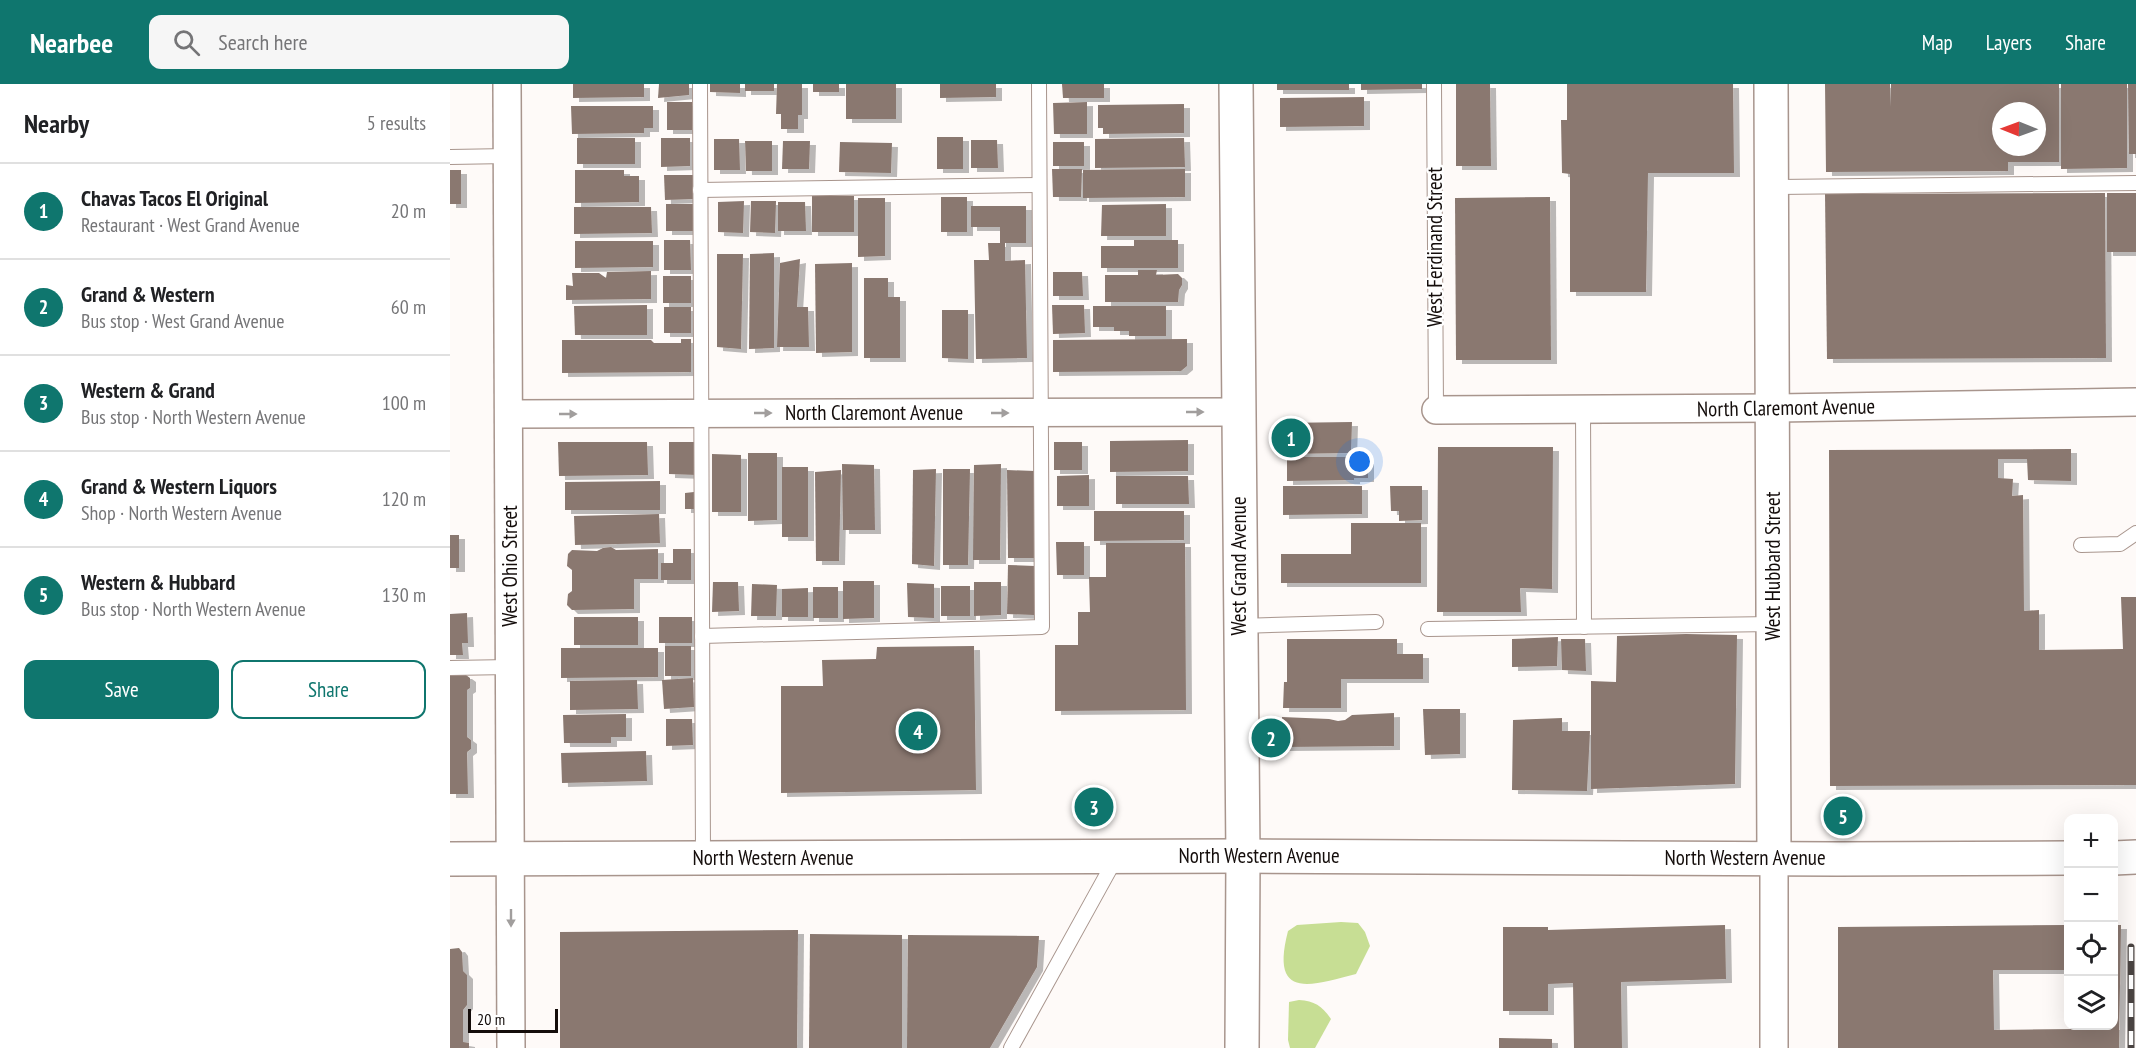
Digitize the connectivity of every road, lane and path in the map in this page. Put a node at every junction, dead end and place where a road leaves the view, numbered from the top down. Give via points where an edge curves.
1 (507, 84) edge
2 (700, 84) edge
3 (1039, 84) edge
4 (1236, 84) edge
5 (1434, 84) edge
6 (1771, 84) edge
7 (508, 156) junction
8 (450, 157) edge
9 (2136, 183) edge
10 (1039, 185) junction
11 (1772, 187) junction
12 (700, 190) junction
13 (2136, 402) edge
14 (1772, 408) junction
15 (1583, 409) junction
16 (1436, 410) joint
17 (1041, 412) junction
18 (1238, 412) junction
19 (509, 414) junction
20 (701, 414) junction
21 (2136, 533) edge
22 (2080, 545) dead end
23 (1376, 622) dead end
24 (1773, 624) junction
25 (1240, 626) junction
26 (1584, 627) junction
27 (1428, 629) dead end
28 (702, 636) junction
29 (510, 667) junction
30 (450, 668) edge
31 (1116, 856) junction
32 (1243, 856) junction
33 (703, 858) junction
34 (2064, 858) edge
35 (2118, 858) edge
36 (2136, 858) edge
37 (450, 859) edge
38 (511, 859) junction
39 (1774, 859) junction
40 (511, 1048) edge
41 (1011, 1048) edge
42 (1242, 1048) edge
43 (1774, 1048) edge

1 - 7 street, West Ohio Street
2 - 12 lane
3 - 10 lane
4 - 18 main road, West Grand Avenue
5 - 16 lane, West Ferdinand Street
6 - 11 main road, West Hubbard Street
7 - 8 lane
7 - 19 street, West Ohio Street
9 - 11 lane
10 - 12 lane
10 - 17 lane
11 - 14 main road, West Hubbard Street
12 - 20 lane
13 - 14 street, North Claremont Avenue
14 - 15 street, North Claremont Avenue
14 - 24 main road, West Hubbard Street
15 - 16 street, North Claremont Avenue
15 - 26 lane
17 -> 18 street, North Claremont Avenue
20 -> 17 street, North Claremont Avenue
17 - 28 lane via 1042,627
18 - 25 main road, West Grand Avenue
19 -> 20 street, North Claremont Avenue
19 - 29 street, West Ohio Street
20 - 28 lane
21 - 22 lane via 2120,544
23 - 25 lane
24 - 26 lane
24 - 39 main road, West Hubbard Street
25 - 32 main road, West Grand Avenue
26 - 27 lane
28 - 33 lane
29 - 30 lane
29 - 38 street, West Ohio Street
31 - 32 main road, North Western Avenue
31 - 33 main road, North Western Avenue
31 - 41 lane
32 - 39 main road, North Western Avenue
32 - 42 main road, West Grand Avenue
33 - 38 main road, North Western Avenue
34 - 39 main road, North Western Avenue
35 - 36 main road
37 - 38 main road, North Western Avenue
38 -> 40 street, West Ohio Street
39 - 43 street, West Hubbard Street

